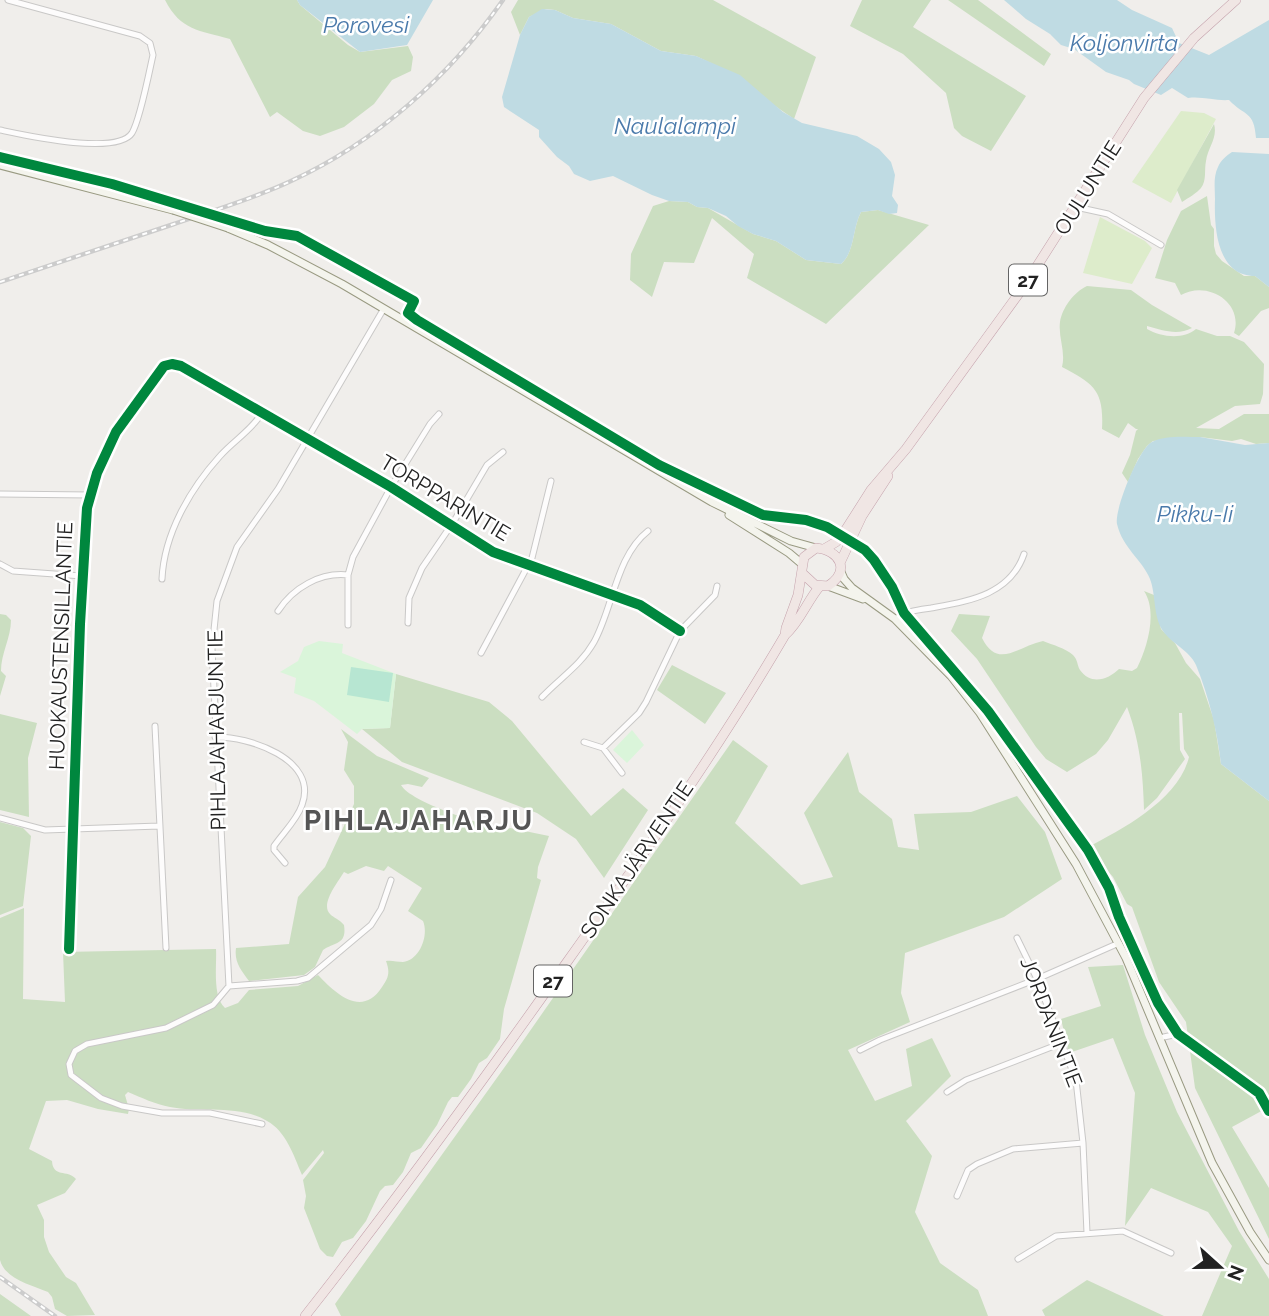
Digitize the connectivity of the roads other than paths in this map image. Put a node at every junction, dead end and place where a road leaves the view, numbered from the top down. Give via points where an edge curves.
1 (8, 0) edge
2 (1236, 0) edge
3 (0, 130) edge
4 (0, 165) edge
5 (1076, 207) junction
6 (1161, 245) dead end
7 (383, 310) junction
8 (164, 366) joint
9 (262, 413) junction
10 (439, 414) dead end
11 (309, 439) junction
12 (503, 452) dead end
13 (901, 454) junction
14 (551, 481) dead end
15 (391, 487) junction
16 (0, 494) edge
17 (90, 495) junction
18 (712, 502) junction
19 (450, 527) junction
20 (648, 531) dead end
21 (820, 549) junction
22 (1024, 554) dead end
23 (0, 565) edge
24 (529, 565) junction
25 (840, 567) junction
26 (802, 568) junction
27 (348, 575) junction
28 (82, 576) junction
29 (162, 579) dead end
30 (717, 586) dead end
31 (824, 586) junction
32 (613, 594) junction
33 (870, 602) junction
34 (278, 611) dead end
35 (895, 619) junction
36 (408, 623) dead end
37 (348, 625) dead end
38 (680, 631) junction
39 (785, 635) junction
40 (481, 653) dead end
41 (542, 697) dead end
42 (155, 726) dead end
43 (215, 737) junction
44 (584, 742) dead end
45 (603, 748) junction
46 (622, 773) dead end
47 (0, 818) edge
48 (159, 827) junction
49 (74, 830) junction
50 (285, 863) dead end
51 (391, 880) dead end
52 (1017, 938) dead end
53 (1119, 943) junction
54 (166, 948) dead end
55 (69, 949) dead end
56 (1037, 979) junction
57 (229, 986) junction
58 (1158, 1038) junction
59 (1062, 1043) junction
60 (860, 1050) dead end
61 (947, 1092) dead end
62 (1269, 1111) edge
63 (262, 1124) dead end
64 (1083, 1143) junction
65 (957, 1196) dead end
66 (1087, 1233) junction
67 (1171, 1253) dead end
68 (1018, 1259) dead end
69 (1269, 1260) edge
70 (304, 1316) edge

1 - 3 street via 140,36 150,43 153,55 134,129 127,139 72,143
2 - 5 highway, OULUNTIE / 27 via 1194,38 1144,98
4 - 7 main road, bridge via 228,228 301,261
5 - 6 street via 1108,214
5 - 13 highway, OULUNTIE / 27
7 - 11 street, PIHLAJAHARJUNTIE
7 - 18 main road
8 - 9 street, TORPPARINTIE via 181,366
8 - 17 street, HUOKAUSTENSILLANTIE via 116,432
9 - 11 street, TORPPARINTIE
9 - 29 street via 219,457 188,502 170,539
10 - 15 street
11 - 15 street, TORPPARINTIE
11 - 43 street, PIHLAJAHARJUNTIE via 243,538 223,580 212,649
12 - 19 street via 487,465
13 - 21 highway, OULUNTIE / 27 via 836,542
13 - 25 highway, OULUNTIE / 27 via 862,516
14 - 24 street
15 - 19 street, TORPPARINTIE
15 - 27 street via 358,545
16 - 17 street
17 - 28 street, HUOKAUSTENSILLANTIE
18 - 21 main road via 791,541
18 - 26 main road via 789,553
19 - 24 street, TORPPARINTIE via 493,552
19 - 36 street via 415,580
20 - 32 street via 631,551
21 - 25 highway via 837,557
21 - 26 highway via 804,557
22 - 35 street via 1015,574 1003,585 960,603 904,612
23 - 28 street
24 - 32 street, TORPPARINTIE
24 - 40 street
25 - 31 highway via 838,578
25 - 33 main road via 844,579
26 - 31 highway via 810,582
26 - 39 highway, SONKAJÄRVENTIE / 27
27 - 34 street via 307,584
27 - 37 street
28 - 49 street, HUOKAUSTENSILLANTIE
30 - 38 street via 715,595
31 - 33 main road
31 - 39 highway, SONKAJÄRVENTIE / 27
32 - 38 street, TORPPARINTIE via 655,613
32 - 41 street via 587,652
33 - 35 main road
35 - 53 main road via 980,713 1076,863
38 - 45 street via 646,702
39 - 70 highway, SONKAJÄRVENTIE / 27 via 624,883 452,1123
42 - 48 street
43 - 50 street via 264,747 285,757 297,771 304,790 303,805 274,846
43 - 57 street, PIHLAJAHARJUNTIE
44 - 45 street
45 - 46 street
47 - 49 street via 46,830
48 - 49 street
48 - 54 street
49 - 55 street, HUOKAUSTENSILLANTIE
51 - 57 street via 371,925 308,978
52 - 56 street, JORDANINTIE
53 - 56 street
53 - 58 main road
56 - 59 street, JORDANINTIE
56 - 60 street
57 - 63 street via 213,1005 166,1028 87,1044 75,1051 69,1064 71,1075 101,1098 122,1106 209,1113
58 - 62 street via 1178,1034 1259,1093
58 - 69 main road via 1212,1163
59 - 61 street via 966,1080
59 - 64 street, JORDANINTIE via 1079,1093
64 - 65 street via 1013,1149 977,1164 968,1170
64 - 66 street, JORDANINTIE
66 - 67 street via 1123,1231
66 - 68 street via 1056,1236

